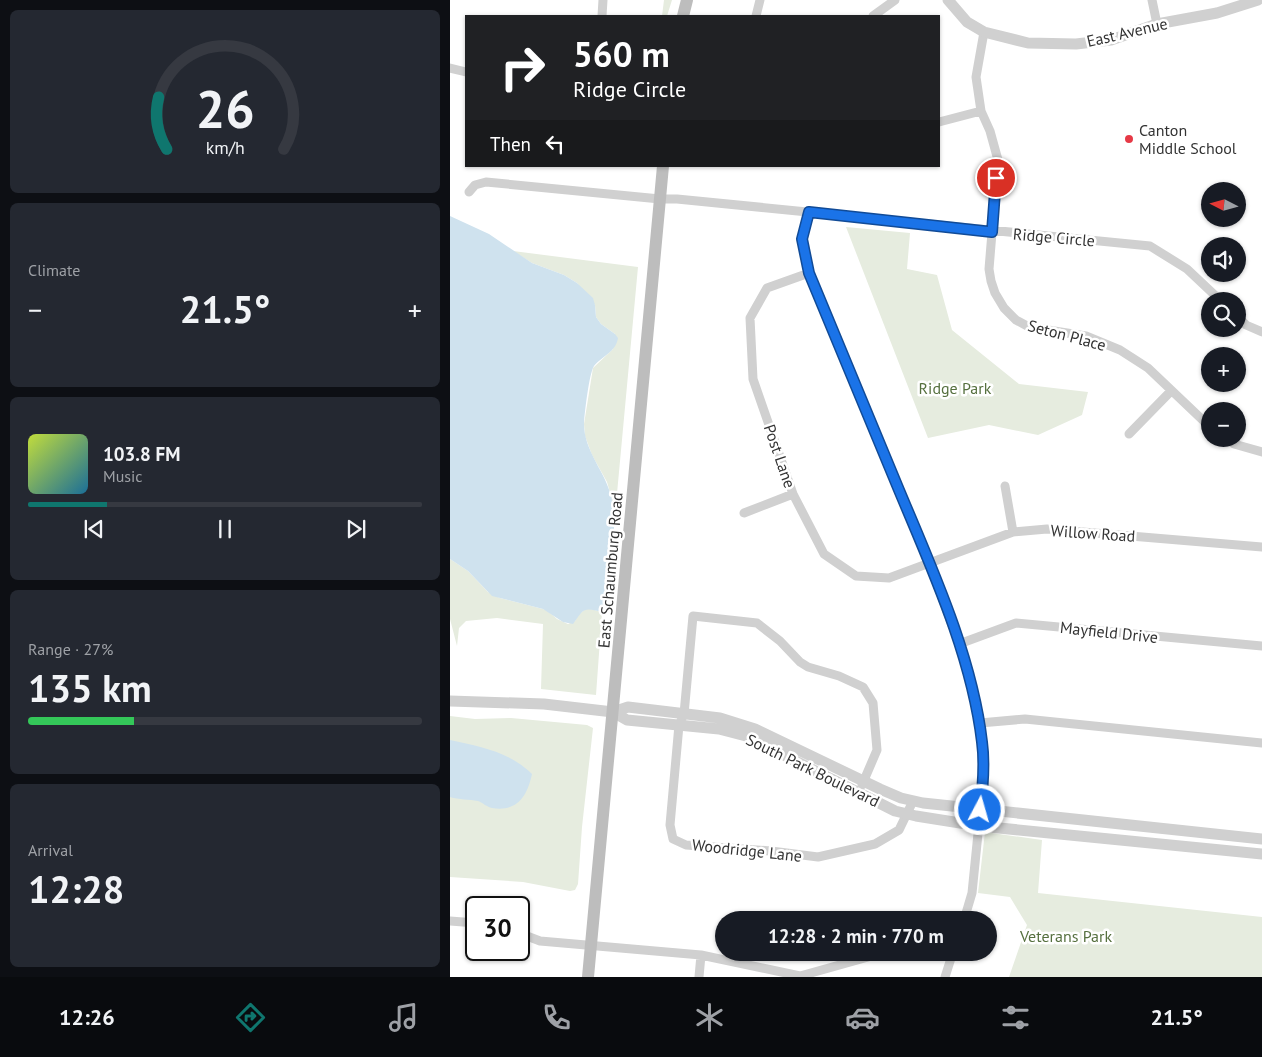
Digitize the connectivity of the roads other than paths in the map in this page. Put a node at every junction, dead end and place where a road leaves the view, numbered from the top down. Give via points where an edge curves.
1 (603, 0) edge
2 (687, 0) edge
3 (760, 0) edge
4 (894, 0) edge
5 (948, 0) edge
6 (1152, 0) edge
7 (1258, 0) edge
8 (602, 15) edge
9 (684, 15) edge
10 (756, 15) edge
11 (874, 15) edge
12 (1157, 24) junction
13 (984, 32) junction
14 (450, 68) edge
15 (465, 72) edge
16 (981, 111) junction
17 (940, 122) edge
18 (664, 167) edge
19 (469, 192) dead end
20 (660, 199) junction
21 (809, 212) junction
22 (992, 232) junction
23 (809, 273) junction
24 (1211, 292) edge
25 (1246, 325) edge
26 (1262, 332) edge
27 (1170, 391) junction
28 (1201, 419) edge
29 (1130, 434) dead end
30 (1244, 447) edge
31 (1262, 452) edge
32 (1005, 486) dead end
33 (793, 494) junction
34 (744, 513) dead end
35 (1013, 532) junction
36 (1262, 547) edge
37 (929, 562) junction
38 (960, 644) junction
39 (1262, 646) edge
40 (450, 701) edge
41 (613, 712) junction
42 (684, 714) junction
43 (980, 723) junction
44 (679, 725) junction
45 (1262, 743) edge
46 (861, 787) junction
47 (913, 801) junction
48 (980, 810) junction
49 (908, 814) junction
50 (978, 826) junction
51 (1262, 839) edge
52 (1262, 854) edge
53 (967, 911) edge
54 (450, 921) edge
55 (465, 922) edge
56 (530, 937) edge
57 (591, 946) junction
58 (701, 955) junction
59 (854, 961) edge
60 (948, 961) edge
61 (800, 976) edge
62 (588, 977) edge
63 (699, 977) edge
64 (945, 977) edge

1 - 8 street
2 - 9 main road
3 - 10 street
4 - 11 street
5 - 13 street, East Avenue via 967,22
6 - 12 street
7 - 12 street, East Avenue via 1217,13
12 - 13 street, East Avenue via 1111,40 1076,44 1028,43
13 - 16 street, Seton Place via 976,77
14 - 15 street
16 - 17 street
16 - 22 street, Seton Place via 998,160
18 - 20 main road, East Schaumburg Road
19 - 20 street, Ridge Circle via 475,185 486,182
20 - 21 street, Ridge Circle
20 - 41 main road, East Schaumburg Road
21 - 22 street, Ridge Circle
21 - 23 street via 802,239
22 - 24 street, Ridge Circle via 1150,246 1187,269
22 - 27 street, Seton Place via 991,281 1004,308 1016,320 1029,327 1086,336 1120,350 1148,368
23 - 33 street, Post Lane via 767,288 750,318 753,379
23 - 37 street
25 - 26 street
27 - 28 street, Seton Place
27 - 29 street
30 - 31 street
32 - 35 street
33 - 34 street
33 - 37 street, Post Lane via 824,554 856,576 888,578
35 - 36 street, Willow Road via 1047,529
35 - 37 street, Willow Road
37 - 38 street
38 - 39 street, Mayfield Drive via 1016,623
38 - 43 street
40 - 41 street via 544,704
41 - 42 street, South Park Boulevard via 628,707
41 - 44 street, South Park Boulevard via 627,720
41 - 57 main road, East Schaumburg Road
42 - 44 street
42 - 46 street, South Park Boulevard via 720,718 748,726
42 - 46 street via 693,616 756,623 808,667 863,687 873,703 878,750
43 - 45 street via 1025,719
43 - 48 street via 984,774
44 - 46 street, South Park Boulevard via 725,730 746,736
44 - 49 street, Woodridge Lane via 670,825 673,839 686,845 818,857 875,844 899,830
46 - 47 street, South Park Boulevard
46 - 49 street, South Park Boulevard via 895,811
47 - 48 street, South Park Boulevard
47 - 49 street, Woodridge Lane
48 - 50 street
48 - 51 street, South Park Boulevard
49 - 50 street, South Park Boulevard
50 - 52 street, South Park Boulevard
50 - 53 street via 972,893
54 - 55 street
56 - 57 street
57 - 58 street
57 - 62 main road, East Schaumburg Road
58 - 61 street
58 - 63 street
59 - 61 street
60 - 64 street

